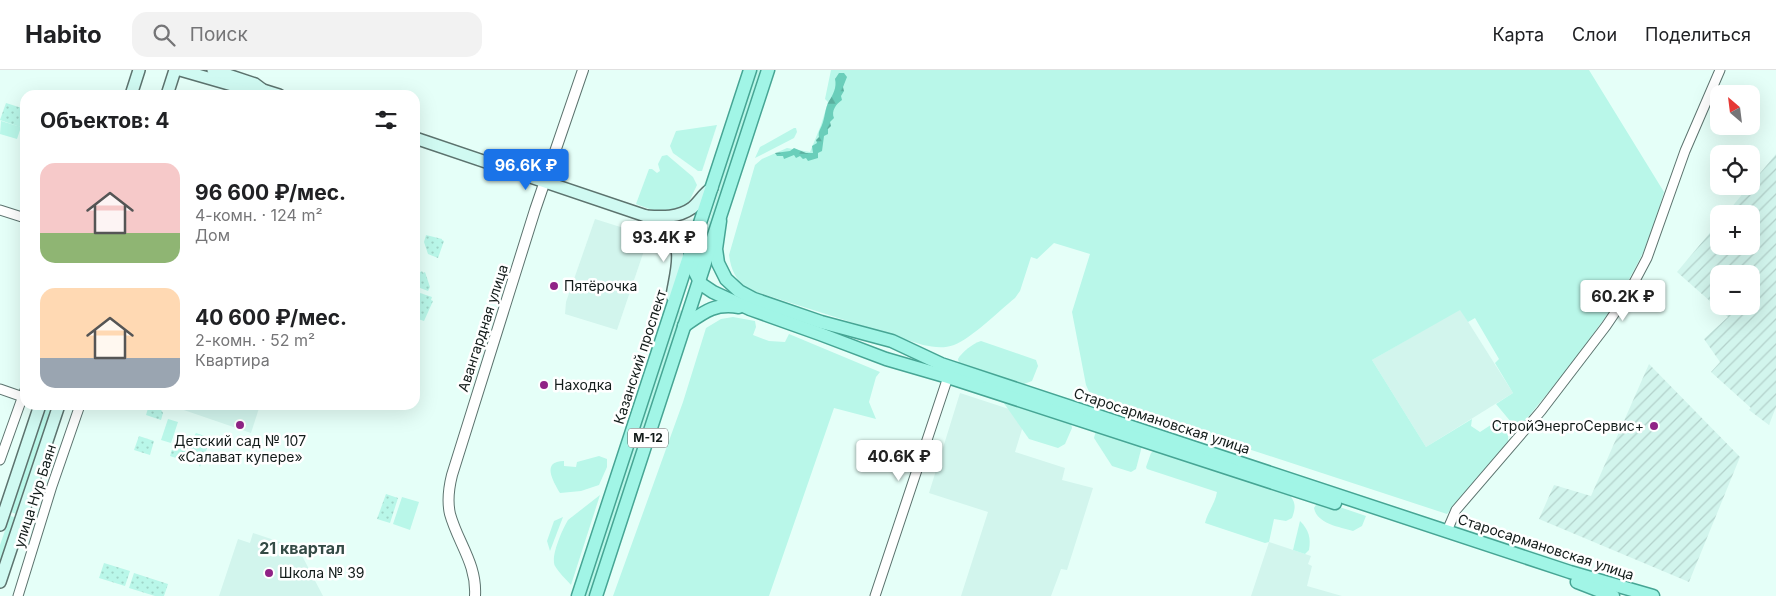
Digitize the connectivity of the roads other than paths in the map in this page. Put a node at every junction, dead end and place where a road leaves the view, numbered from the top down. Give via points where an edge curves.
1 (139, 70) edge
2 (175, 70) edge
3 (180, 70) edge
4 (213, 70) edge
5 (583, 70) edge
6 (750, 70) edge
7 (768, 70) edge
8 (1720, 70) edge
9 (133, 90) edge
10 (169, 90) edge
11 (250, 90) edge
12 (263, 90) edge
13 (420, 140) edge
14 (545, 183) junction
15 (712, 188) junction
16 (0, 210) edge
17 (20, 216) edge
18 (646, 216) junction
19 (720, 221) junction
20 (696, 235) junction
21 (700, 281) junction
22 (750, 309) junction
23 (671, 312) junction
24 (684, 326) junction
25 (892, 341) junction
26 (886, 359) junction
27 (948, 377) junction
28 (0, 389) edge
29 (20, 393) edge
30 (20, 405) edge
31 (38, 410) edge
32 (57, 410) edge
33 (78, 410) edge
34 (0, 460) edge
35 (0, 525) edge
36 (1447, 531) junction
37 (0, 582) edge
38 (18, 596) edge
39 (475, 596) edge
40 (578, 596) edge
41 (596, 596) edge
42 (875, 596) edge
43 (1613, 596) edge
44 (1653, 596) edge

1 - 9 main road
2 - 10 main road
3 - 11 main road
4 - 12 main road
5 - 14 street, Авангардная улица
6 - 15 main road, Казанский проспект / М-12
7 - 19 main road, М-12
8 - 36 street via 1685,152 1647,258 1628,292 1541,411 1456,510
13 - 14 main road
14 - 18 main road
14 - 39 street, Авангардная улица via 450,481 450,514 472,566
15 - 18 main road via 685,212 671,217
15 - 20 main road, Казанский проспект / М-12
16 - 17 street
18 - 23 main road via 667,230 676,246 677,268
19 - 21 main road, М-12
19 - 25 main road, Старосармановская улица via 716,249 718,263 726,279 739,291 821,322
20 - 21 main road via 694,268
20 - 23 main road, Казанский проспект / М-12
21 - 22 main road via 712,292
21 - 24 main road, М-12
22 - 24 main road via 727,305 714,307
22 - 26 main road, Старосармановская улица
23 - 40 main road, Казанский проспект / М-12
24 - 41 main road, М-12
25 - 26 main road via 881,348
25 - 36 main road, Старосармановская улица via 940,364
26 - 27 main road, Старосармановская улица
27 - 42 street
27 - 43 main road, Старосармановская улица
28 - 29 street
30 - 34 street
31 - 35 main road
32 - 37 main road
33 - 38 street, улица Нур Баян
36 - 44 main road, Старосармановская улица

